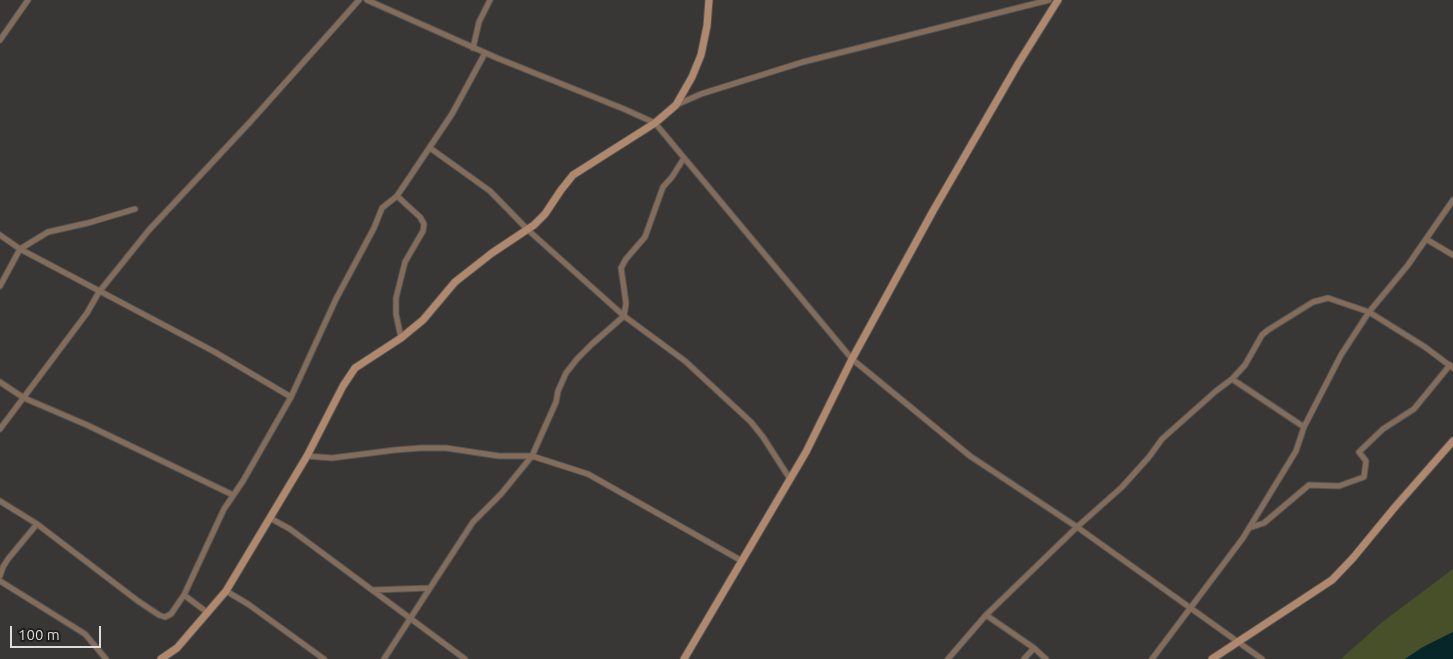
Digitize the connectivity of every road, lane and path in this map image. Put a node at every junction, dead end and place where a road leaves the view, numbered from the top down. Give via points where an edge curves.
1 (28, 0) edge
2 (359, 0) edge
3 (367, 0) edge
4 (490, 0) edge
5 (709, 0) edge
6 (1049, 0) edge
7 (1058, 0) edge
8 (0, 40) edge
9 (473, 48) junction
10 (485, 53) junction
11 (676, 106) junction
12 (654, 123) junction
13 (430, 148) junction
14 (684, 158) junction
15 (397, 196) junction
16 (1453, 200) edge
17 (134, 209) dead end
18 (528, 230) junction
19 (0, 235) edge
20 (1426, 239) junction
21 (20, 249) junction
22 (1453, 255) edge
23 (0, 286) edge
24 (99, 292) junction
25 (1369, 312) junction
26 (624, 316) junction
27 (401, 338) junction
28 (852, 359) junction
29 (1451, 366) edge
30 (1232, 379) junction
31 (0, 382) edge
32 (291, 397) junction
33 (24, 398) junction
34 (1304, 427) junction
35 (0, 429) edge
36 (1453, 441) edge
37 (307, 456) junction
38 (532, 456) junction
39 (790, 479) junction
40 (233, 495) junction
41 (0, 501) edge
42 (270, 518) junction
43 (37, 524) junction
44 (1077, 527) junction
45 (1249, 528) junction
46 (742, 561) junction
47 (0, 576) edge
48 (0, 581) edge
49 (430, 588) junction
50 (373, 590) junction
51 (226, 591) junction
52 (184, 595) junction
53 (1191, 609) junction
54 (208, 613) junction
55 (986, 615) junction
56 (410, 618) junction
57 (1238, 642) junction
58 (1034, 648) junction
59 (106, 659) edge
60 (162, 659) edge
61 (324, 659) edge
62 (384, 659) edge
63 (465, 659) edge
64 (684, 659) edge
65 (948, 659) edge
66 (1024, 659) edge
67 (1046, 659) edge
68 (1152, 659) edge
69 (1212, 659) edge
70 (1262, 659) edge

1 - 8 street
2 - 24 street via 149,230
3 - 9 street
4 - 9 street via 479,22
5 - 11 street via 701,55
6 - 11 street via 803,62 701,94
7 - 28 street via 938,203
9 - 10 street
10 - 12 street
10 - 13 street
11 - 12 street
12 - 14 street
12 - 18 street via 574,175 545,214
13 - 15 street
13 - 18 street via 490,191
14 - 26 street via 663,186 644,237 621,268 626,303
14 - 28 street
15 - 27 street via 424,224 405,262 396,298
15 - 32 street via 382,208
16 - 20 street
17 - 21 street via 48,232
18 - 26 street
18 - 27 street via 455,282 423,320
19 - 21 street
20 - 22 street
20 - 25 street
21 - 23 street
21 - 24 street
24 - 32 street via 213,351
24 - 33 street
25 - 29 street
25 - 30 street via 1328,298 1312,302 1262,335 1245,366
25 - 34 street
26 - 38 street via 592,344 566,374
26 - 39 street via 685,360 751,422
27 - 37 street via 362,363 350,375
28 - 39 street
28 - 44 street via 970,456
29 - 45 street via 1414,409 1383,429 1359,452 1366,461 1364,477 1339,486 1309,485 1264,523
30 - 34 street
30 - 44 street via 1162,438 1122,487
31 - 33 street
32 - 40 street
33 - 35 street
33 - 40 street
34 - 45 street via 1296,451
36 - 57 street via 1336,576
37 - 38 street via 332,458 421,448
37 - 42 street
38 - 46 street via 588,474
38 - 49 street via 473,522
39 - 46 street
40 - 52 street
41 - 43 street
42 - 50 street
42 - 51 street
43 - 47 street via 8,559
43 - 52 street via 159,615 171,614
44 - 53 street
44 - 55 street
45 - 53 street
46 - 64 street
48 - 59 street via 85,634
49 - 50 street
49 - 56 street
50 - 56 street
51 - 54 street
51 - 61 street
52 - 54 street
53 - 57 street
53 - 68 street
54 - 60 street via 177,648
55 - 58 street
55 - 65 street
56 - 62 street
56 - 63 street
57 - 69 street
57 - 70 street
58 - 66 street
58 - 67 street

